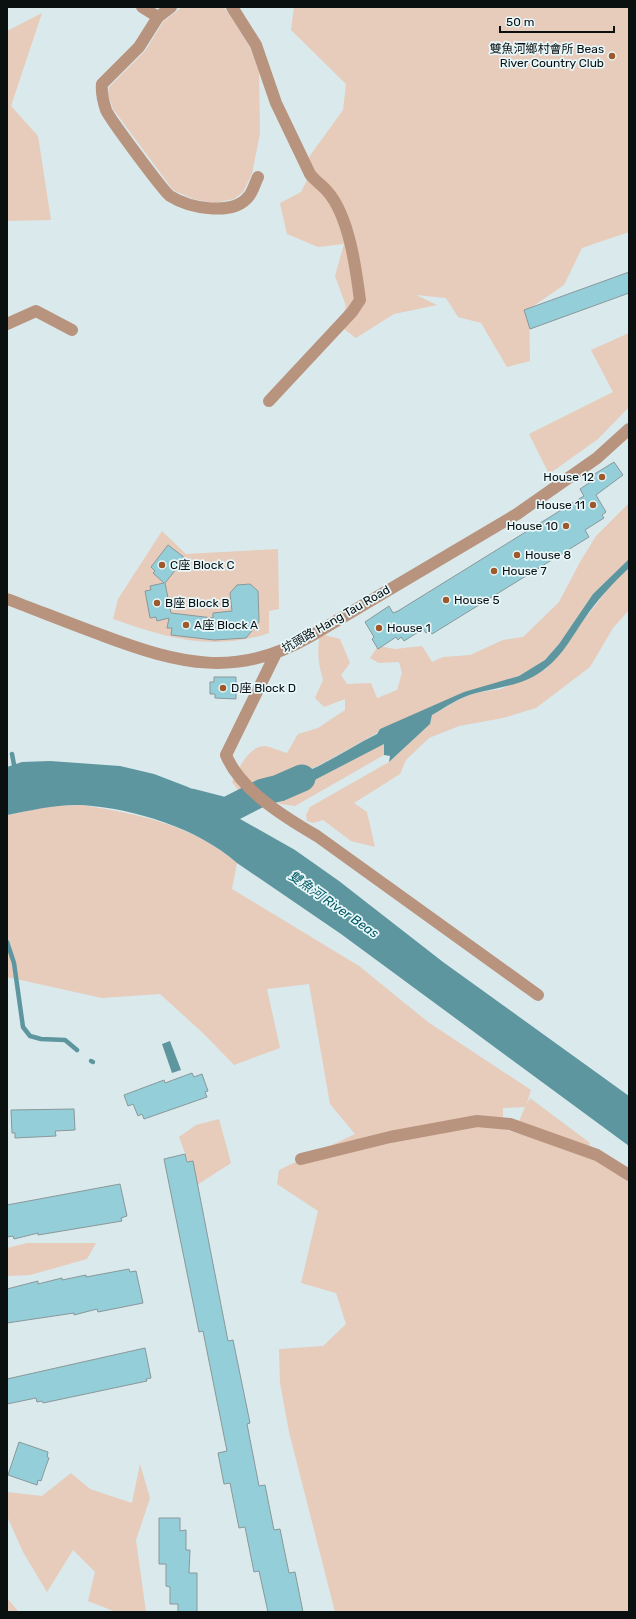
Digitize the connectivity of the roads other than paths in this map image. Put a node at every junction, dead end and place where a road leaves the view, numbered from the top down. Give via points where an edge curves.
1 (142, 7) edge
2 (171, 7) edge
3 (232, 7) edge
4 (158, 17) junction
5 (258, 176) dead end
6 (7, 324) edge
7 (72, 330) dead end
8 (269, 401) dead end
9 (629, 429) edge
10 (7, 599) edge
11 (276, 653) junction
12 (538, 995) dead end
13 (301, 1159) dead end
14 (629, 1175) edge

1 - 4 street
2 - 4 street
3 - 8 street via 256,45 276,102 310,174 317,184 327,191 337,206 346,230 360,300 352,312
4 - 5 street via 139,47 102,84 101,95 107,112 169,195 191,205 214,210 237,206 249,196
6 - 7 street via 36,311
9 - 11 street, 坑頭路 Hang Tau Road via 597,458 517,514 306,639
10 - 11 street, 坑頭路 Hang Tau Road via 146,651 178,659 199,662 242,662
11 - 12 street via 226,755 230,767 252,790 287,818 317,836
13 - 14 street via 477,1121 510,1124 597,1154

